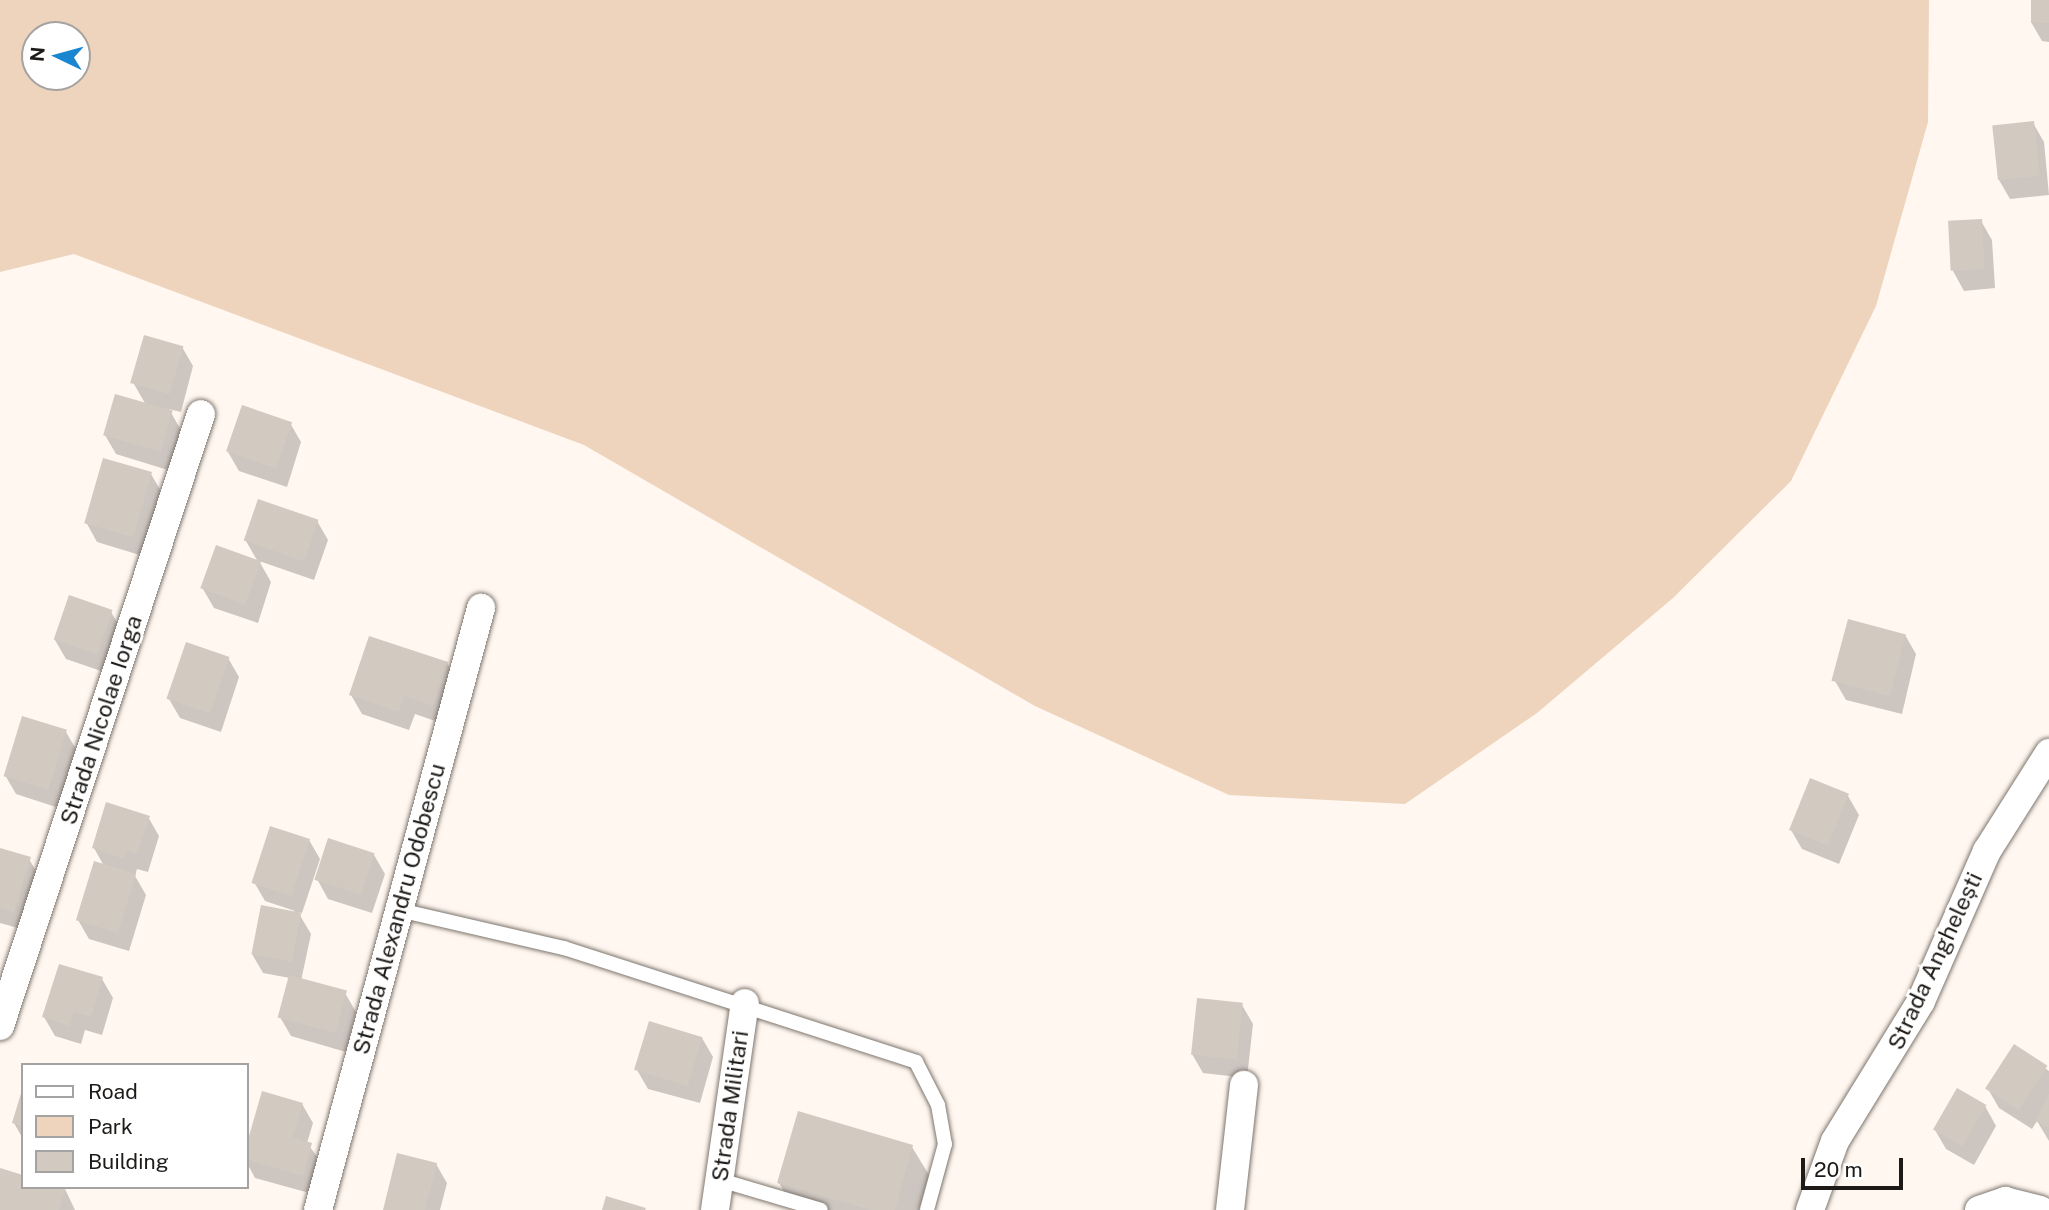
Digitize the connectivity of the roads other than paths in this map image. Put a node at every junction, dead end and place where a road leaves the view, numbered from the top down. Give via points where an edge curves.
1 (201, 414) dead end
2 (481, 608) dead end
3 (2049, 753) edge
4 (399, 910) junction
5 (745, 1003) junction
6 (0, 1026) edge
7 (1244, 1084) dead end
8 (720, 1180) junction
9 (318, 1210) edge
10 (715, 1210) edge
11 (821, 1210) edge
12 (927, 1210) edge
13 (1230, 1210) edge
14 (1810, 1210) edge
15 (1979, 1210) edge
16 (2040, 1210) edge

1 - 6 street, Strada Nicolae Iorga
2 - 4 street, Strada Alexandru Odobescu
3 - 14 street, Strada Anghelești via 1987,851 1915,1013 1835,1141
4 - 5 lane via 564,948
4 - 9 street, Strada Alexandru Odobescu
5 - 8 street, Strada Militari
5 - 12 lane via 916,1062 938,1105 945,1144
7 - 13 street
8 - 10 street, Strada Militari
8 - 11 lane
15 - 16 street via 2005,1201

